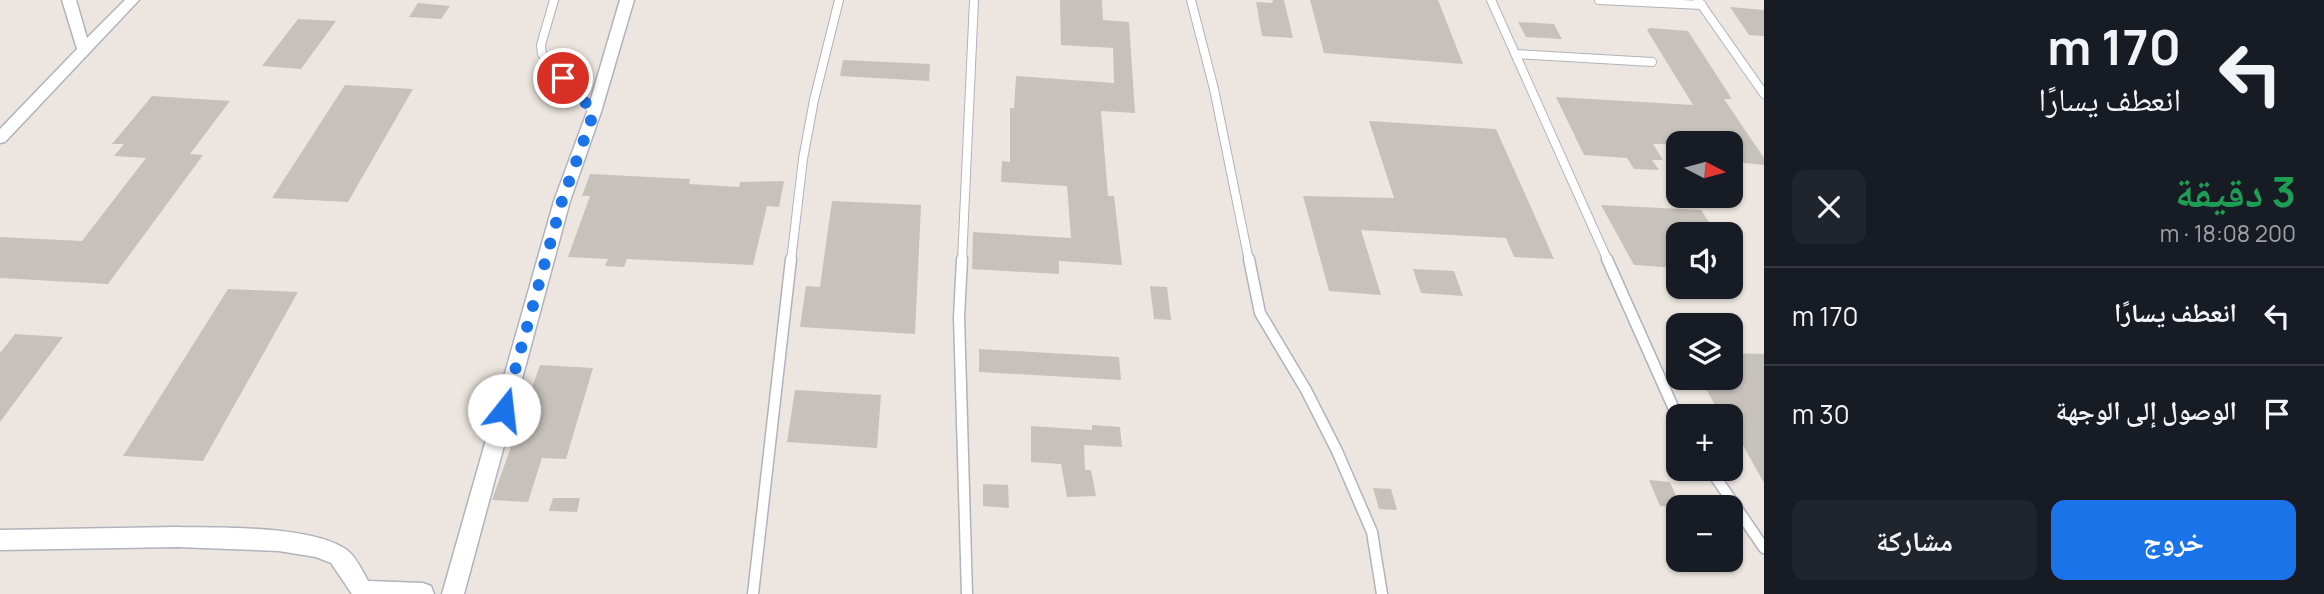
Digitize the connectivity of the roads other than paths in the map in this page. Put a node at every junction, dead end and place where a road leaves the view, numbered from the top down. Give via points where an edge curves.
1 (69, 0) edge
2 (132, 0) edge
3 (554, 0) edge
4 (628, 0) edge
5 (839, 0) edge
6 (974, 0) edge
7 (1191, 0) edge
8 (1491, 0) edge
9 (1599, 0) edge
10 (1700, 2) edge
11 (84, 50) junction
12 (1517, 54) junction
13 (1652, 62) dead end
14 (1764, 94) edge
15 (594, 112) junction
16 (0, 138) edge
17 (1672, 404) edge
18 (1718, 481) edge
19 (0, 540) edge
20 (1764, 548) edge
21 (361, 593) edge
22 (423, 594) edge
23 (453, 594) edge
24 (753, 594) edge
25 (967, 594) edge
26 (1382, 594) edge

1 - 11 street
2 - 11 street
3 - 15 lane via 542,54
4 - 15 street
5 - 24 lane via 803,159
6 - 25 lane via 959,317
7 - 26 lane via 1260,313 1306,390 1372,532
8 - 12 lane
9 - 10 lane
10 - 14 lane
11 - 16 street
12 - 13 lane
12 - 17 lane
15 - 23 street via 562,201
18 - 20 lane
19 - 21 street via 238,539 314,546 337,555 352,572
21 - 22 street

